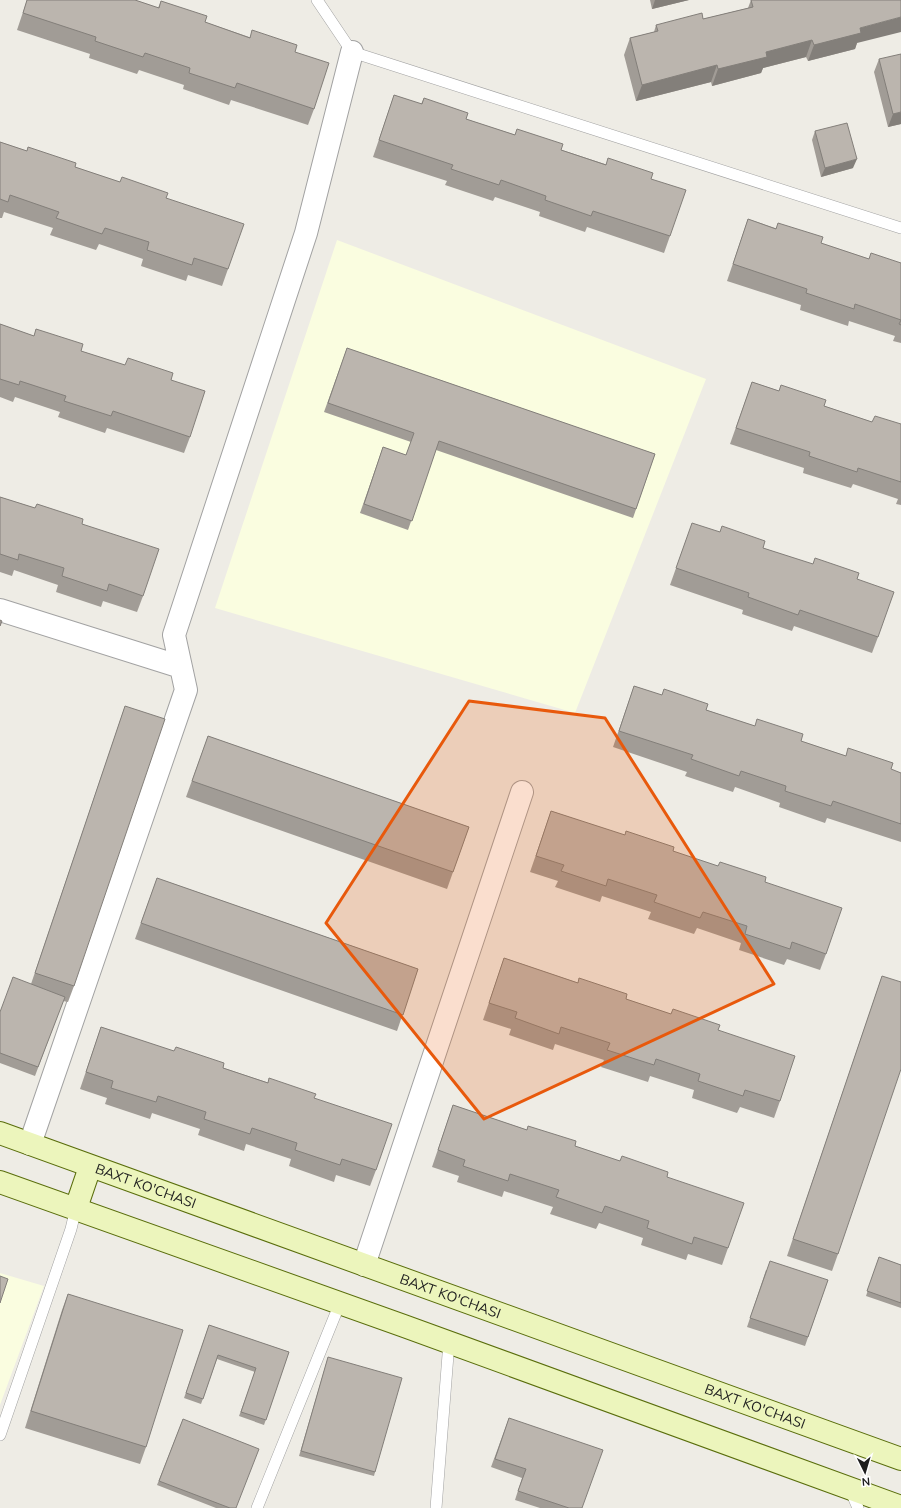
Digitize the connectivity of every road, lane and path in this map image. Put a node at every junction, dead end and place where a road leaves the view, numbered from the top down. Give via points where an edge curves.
1 (316, 0) edge
2 (352, 52) junction
3 (901, 228) edge
4 (0, 610) edge
5 (181, 667) junction
6 (522, 792) dead end
7 (0, 1134) edge
8 (30, 1144) junction
9 (90, 1166) junction
10 (0, 1182) edge
11 (76, 1208) junction
12 (364, 1265) junction
13 (340, 1303) junction
14 (449, 1342) junction
15 (0, 1434) edge
16 (901, 1459) edge
17 (854, 1498) edge
18 (901, 1507) edge
19 (257, 1508) edge
20 (436, 1508) edge

1 - 2 lane
2 - 3 lane
2 - 5 street via 306,233 174,636
4 - 5 street
5 - 8 street via 186,690
6 - 12 street
7 - 8 street, BAXT KO'CHASI
8 - 9 street, BAXT KO'CHASI
9 - 11 street
9 - 12 street, BAXT KO'CHASI
10 - 11 street
11 - 13 street
11 - 15 lane
12 - 16 street, BAXT KO'CHASI
13 - 14 street
13 - 19 lane
14 - 17 street
14 - 20 lane
17 - 18 street

